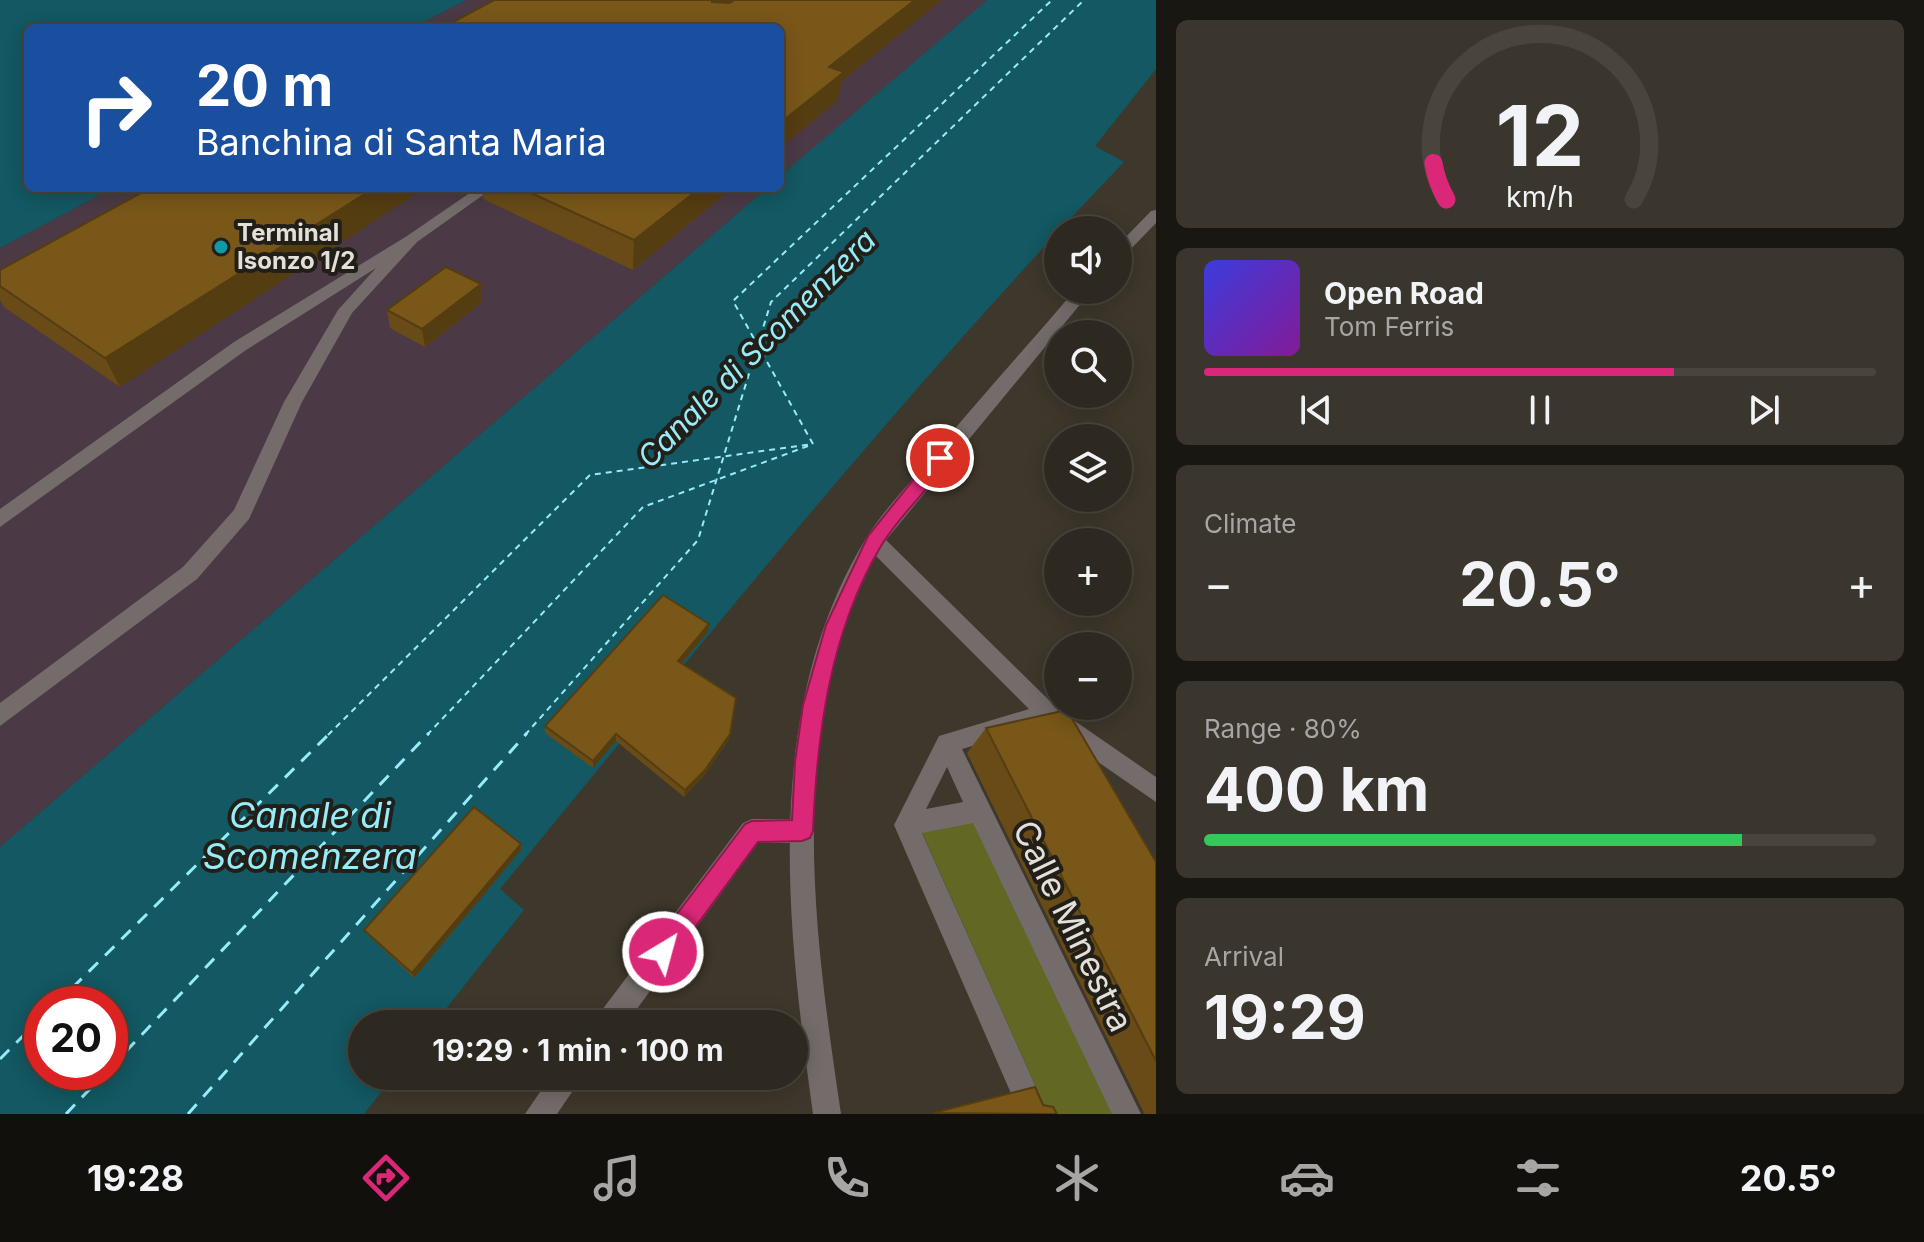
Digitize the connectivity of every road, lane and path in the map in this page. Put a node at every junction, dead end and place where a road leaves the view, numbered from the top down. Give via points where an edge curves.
1 (480, 192) edge
2 (1156, 214) edge
3 (412, 239) junction
4 (1132, 239) edge
5 (1072, 304) edge
6 (0, 519) edge
7 (874, 541) junction
8 (1044, 710) edge
9 (1044, 715) edge
10 (0, 716) edge
11 (1052, 720) edge
12 (1056, 720) edge
13 (947, 743) junction
14 (1090, 776) edge
15 (1156, 791) edge
16 (980, 810) junction
17 (906, 825) junction
18 (802, 831) junction
19 (619, 1010) edge
20 (558, 1090) edge
21 (539, 1114) edge
22 (827, 1114) edge
23 (1034, 1114) edge
24 (1127, 1114) edge

1 - 3 street
2 - 4 street
3 - 6 street via 240,346
3 - 10 street via 346,310 293,402 242,514 190,573
5 - 7 street
7 - 8 street
7 - 18 street via 822,667 805,762
9 - 13 street
11 - 14 street
12 - 15 street
13 - 16 street, Calle Minestra
13 - 17 street
16 - 17 street, Calle Minestra
16 - 24 street, Calle Minestra
17 - 23 street
18 - 19 street via 752,831
18 - 22 street via 807,964
20 - 21 street

